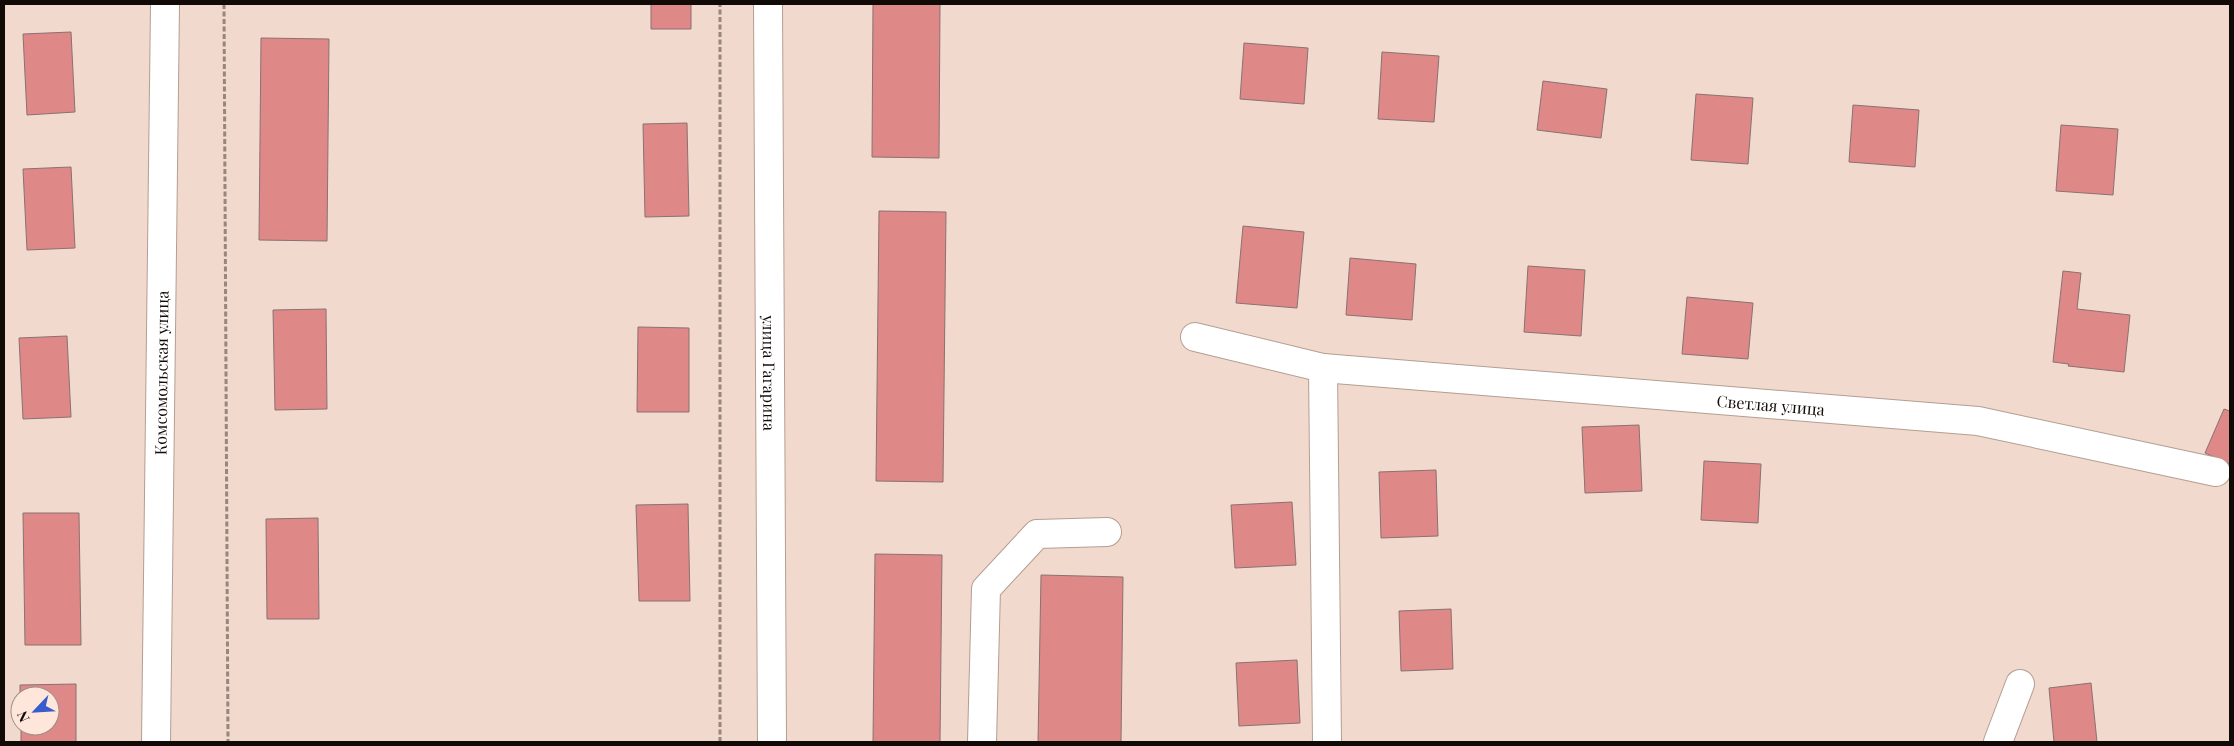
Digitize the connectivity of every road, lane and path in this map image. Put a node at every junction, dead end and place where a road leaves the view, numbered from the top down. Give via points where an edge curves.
1 (165, 4) edge
2 (224, 4) edge
3 (720, 4) edge
4 (768, 4) edge
5 (1195, 337) dead end
6 (1322, 368) junction
7 (2216, 472) dead end
8 (1107, 532) dead end
9 (2020, 684) dead end
10 (156, 742) edge
11 (228, 742) edge
12 (720, 742) edge
13 (772, 742) edge
14 (982, 742) edge
15 (1327, 742) edge
16 (1998, 742) edge

1 - 10 street, Комсомольская улица
2 - 11 path
3 - 12 path
4 - 13 street, улица Гагарина
5 - 6 street, Светлая улица
6 - 7 street, Светлая улица via 1978,421
6 - 15 street
8 - 14 street via 1036,534 986,589
9 - 16 street

